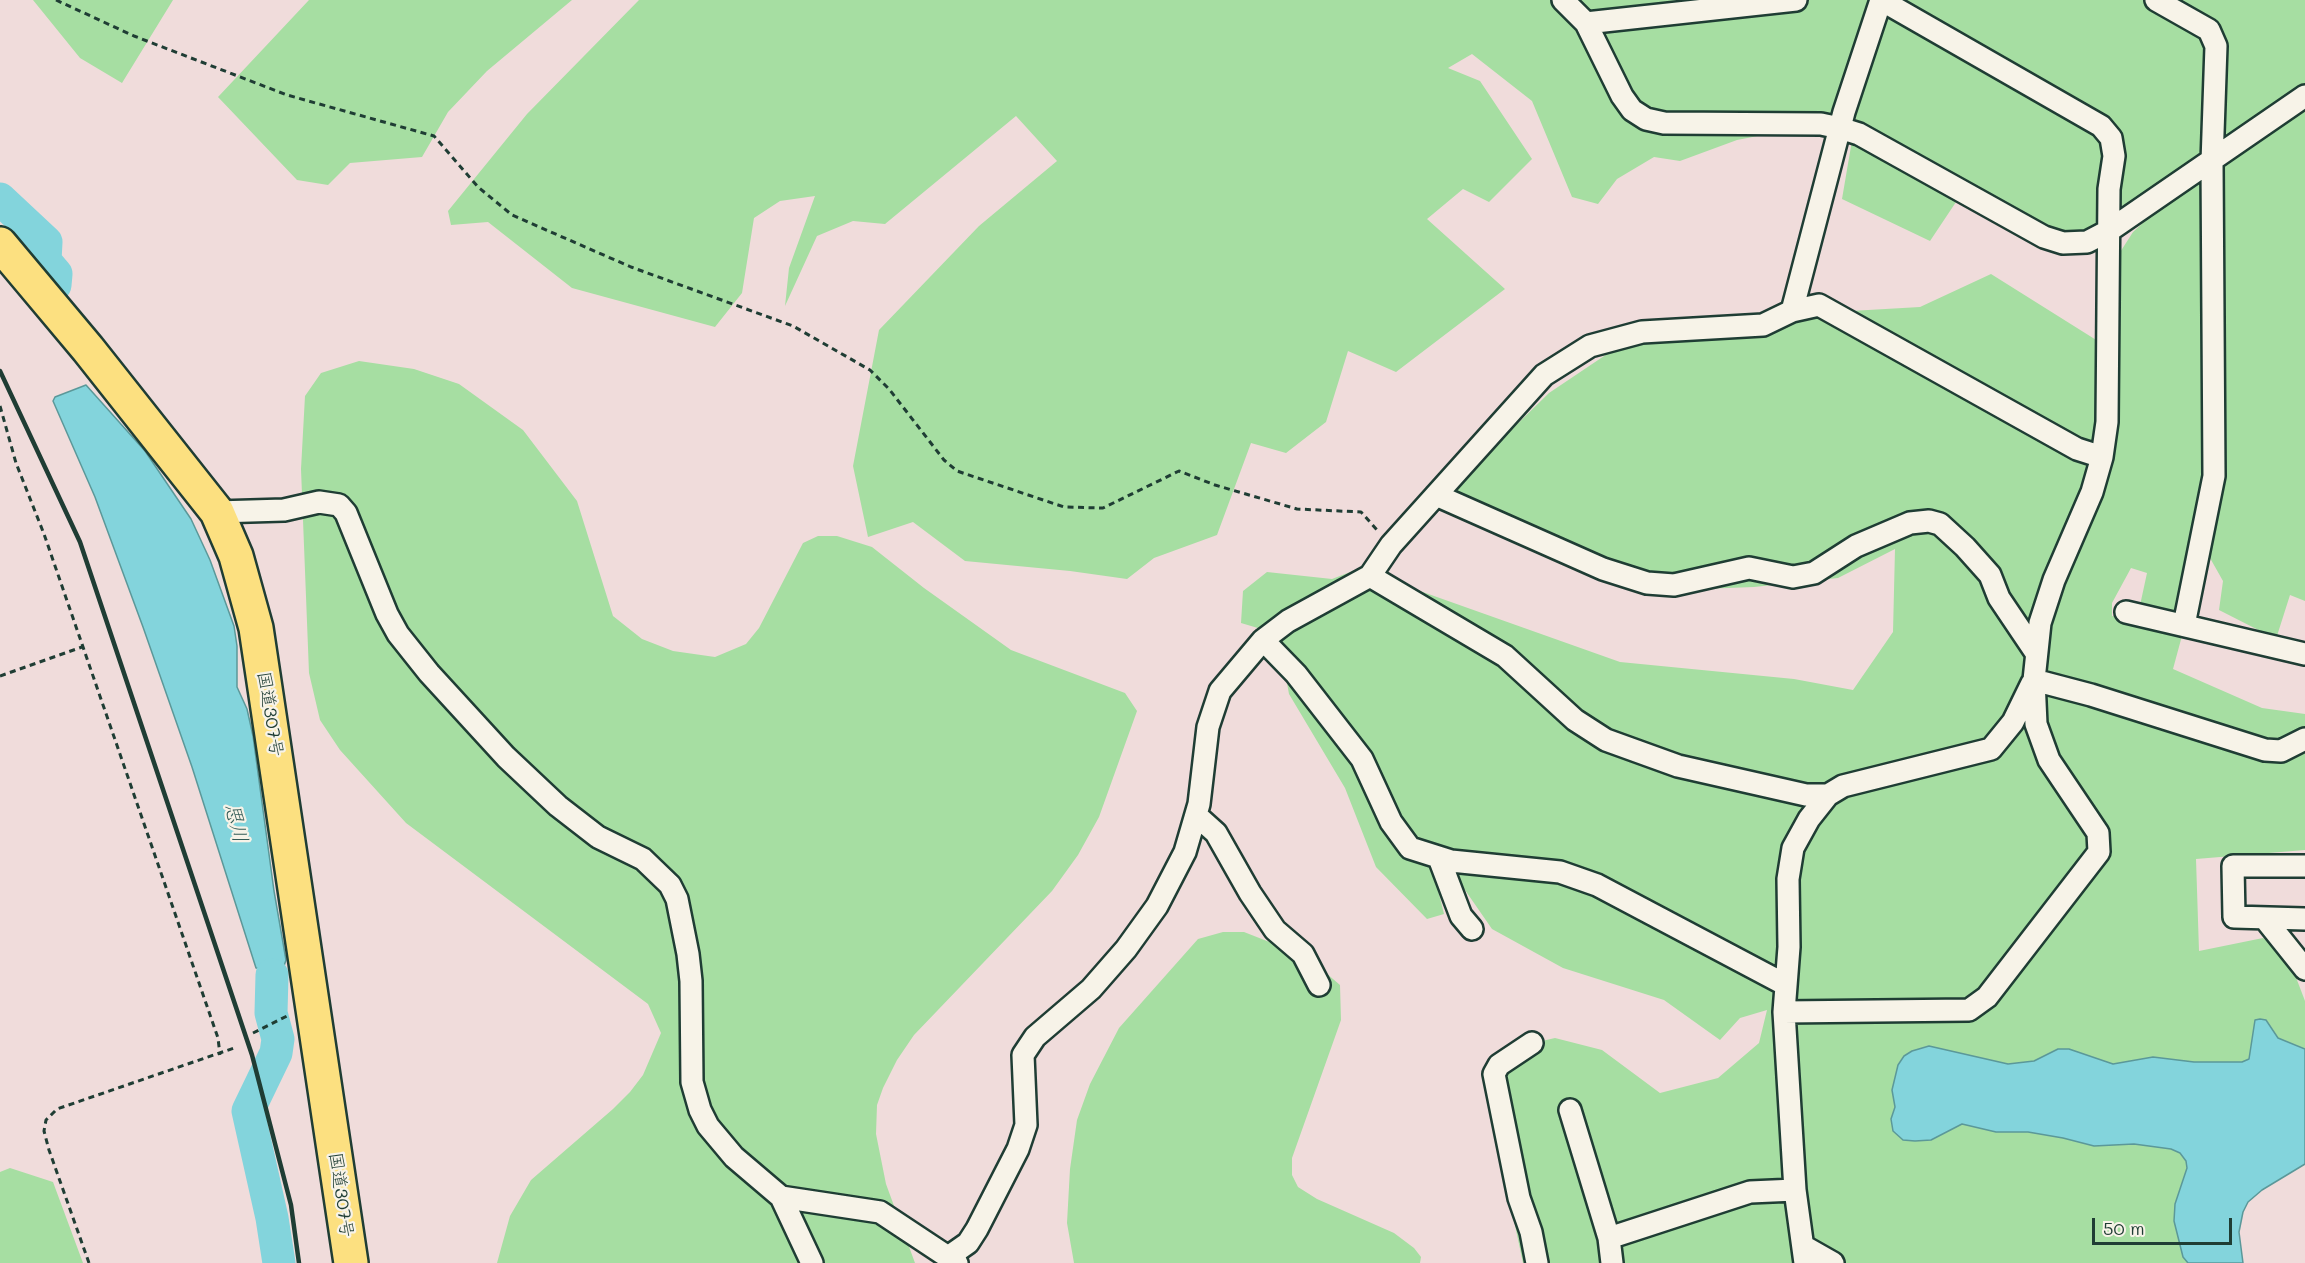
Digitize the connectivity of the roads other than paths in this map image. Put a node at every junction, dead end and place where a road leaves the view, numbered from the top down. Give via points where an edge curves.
1 (1563, 0) edge
2 (1796, 0) edge
3 (1881, 0) edge
4 (2156, 0) edge
5 (1586, 23) junction
6 (2305, 96) edge
7 (1840, 128) junction
8 (2212, 162) junction
9 (2110, 230) junction
10 (0, 244) edge
11 (1792, 311) junction
12 (2102, 457) junction
13 (1436, 495) junction
14 (217, 512) junction
15 (1370, 576) junction
16 (2126, 612) dead end
17 (2184, 625) junction
18 (1263, 640) junction
19 (2304, 649) edge
20 (2036, 653) junction
21 (2034, 680) junction
22 (2305, 739) edge
23 (1828, 795) junction
24 (1196, 815) junction
25 (1439, 858) junction
26 (2305, 866) edge
27 (2265, 919) junction
28 (2305, 919) edge
29 (1472, 930) dead end
30 (2305, 969) edge
31 (1319, 985) dead end
32 (1786, 985) junction
33 (1784, 1012) junction
34 (1532, 1043) dead end
35 (1570, 1110) dead end
36 (1795, 1190) junction
37 (781, 1197) junction
38 (1609, 1238) junction
39 (1804, 1254) edge
40 (952, 1261) edge
41 (351, 1263) edge
42 (812, 1263) edge
43 (1536, 1263) edge
44 (1612, 1263) edge
45 (1833, 1263) edge

1 - 5 street
2 - 5 street
3 - 7 street
3 - 9 street via 2101,126 2111,138 2114,156 2109,189
4 - 8 street via 2209,30 2216,46
5 - 7 street via 1622,96 1632,110 1646,119 1664,123 1821,124
6 - 8 street
7 - 9 street via 1859,134 2044,237 2063,243 2087,242
7 - 11 street
8 - 9 street
8 - 17 street via 2214,476
9 - 12 street via 2107,422
10 - 14 highway, 国道307号
11 - 12 street via 1819,305 2077,449
11 - 13 street via 1763,325 1642,332 1590,346 1544,375
12 - 20 street via 2092,492 2054,580 2040,623
13 - 15 street via 1390,545
13 - 20 street via 1603,569 1647,583 1674,585 1749,568 1793,578 1814,573 1856,546 1910,523 1929,521 1940,524 1990,575 1999,598
14 - 37 street via 284,510 320,502 339,505 346,513 387,614 429,673 506,757 558,806 598,837 642,859 670,885 677,899 690,972 692,1082 697,1104 708,1126 734,1156
14 - 41 highway, 国道307号 via 236,556 256,628
15 - 18 street via 1288,621
15 - 23 street via 1505,656 1575,720 1605,740 1700,771 1806,795
16 - 17 street
17 - 19 street
18 - 24 street via 1220,691 1208,727
18 - 25 street via 1362,759 1391,822 1410,848
20 - 21 street
21 - 22 street via 2265,750 2281,751
21 - 23 street via 2013,722 1991,749 1843,786
21 - 33 street via 2036,724 2049,760 2098,834 2099,852 2090,866 1987,997 1969,1010
23 - 32 street via 1793,848 1788,879
24 - 31 street via 1216,832 1250,893 1275,930 1303,954
24 - 40 street via 1185,852 1157,906 1091,989 1035,1037 1023,1055 1026,1125 1018,1149 977,1229
25 - 29 street via 1461,916
25 - 32 street via 1560,872 1597,885
26 - 27 street via 2234,867 2234,917
27 - 28 street
27 - 30 street
32 - 33 street
33 - 36 street
34 - 43 street via 1499,1065 1494,1074
35 - 38 street
36 - 38 street via 1750,1192
36 - 39 street
37 - 40 street via 880,1212
37 - 42 street
38 - 44 street
39 - 45 street

